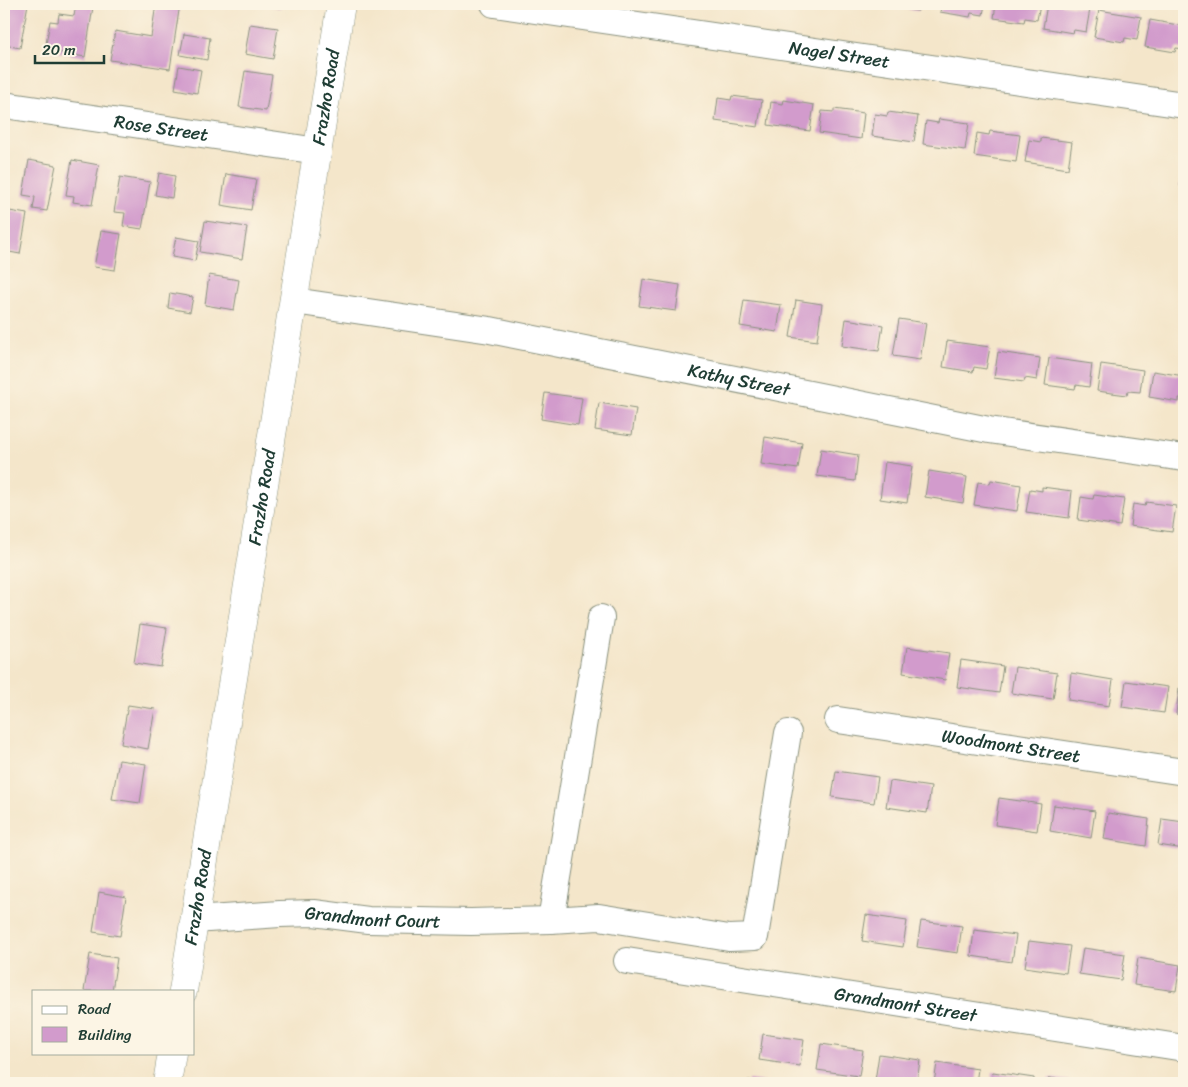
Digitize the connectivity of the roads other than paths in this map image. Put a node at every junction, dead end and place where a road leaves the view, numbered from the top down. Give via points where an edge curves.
1 (341, 4) edge
2 (494, 4) edge
3 (4, 105) edge
4 (1184, 105) edge
5 (318, 151) junction
6 (294, 301) junction
7 (1184, 458) edge
8 (601, 618) dead end
9 (838, 720) dead end
10 (788, 733) dead end
11 (1184, 772) edge
12 (194, 920) junction
13 (551, 920) junction
14 (627, 961) dead end
15 (183, 990) edge
16 (1184, 1048) edge
17 (172, 1054) edge
18 (167, 1083) edge

1 - 5 street, Frazho Road
2 - 4 street, Nagel Street
3 - 5 street, Rose Street
5 - 6 street, Frazho Road
6 - 7 street, Kathy Street via 490,330 988,430
6 - 12 street, Frazho Road
8 - 13 street
9 - 11 street, Woodmont Street
10 - 13 street, Grandmont Court via 755,937 729,938 599,917
12 - 13 street, Grandmont Court via 314,914 368,920
12 - 15 street, Frazho Road
14 - 16 street, Grandmont Street
17 - 18 street

